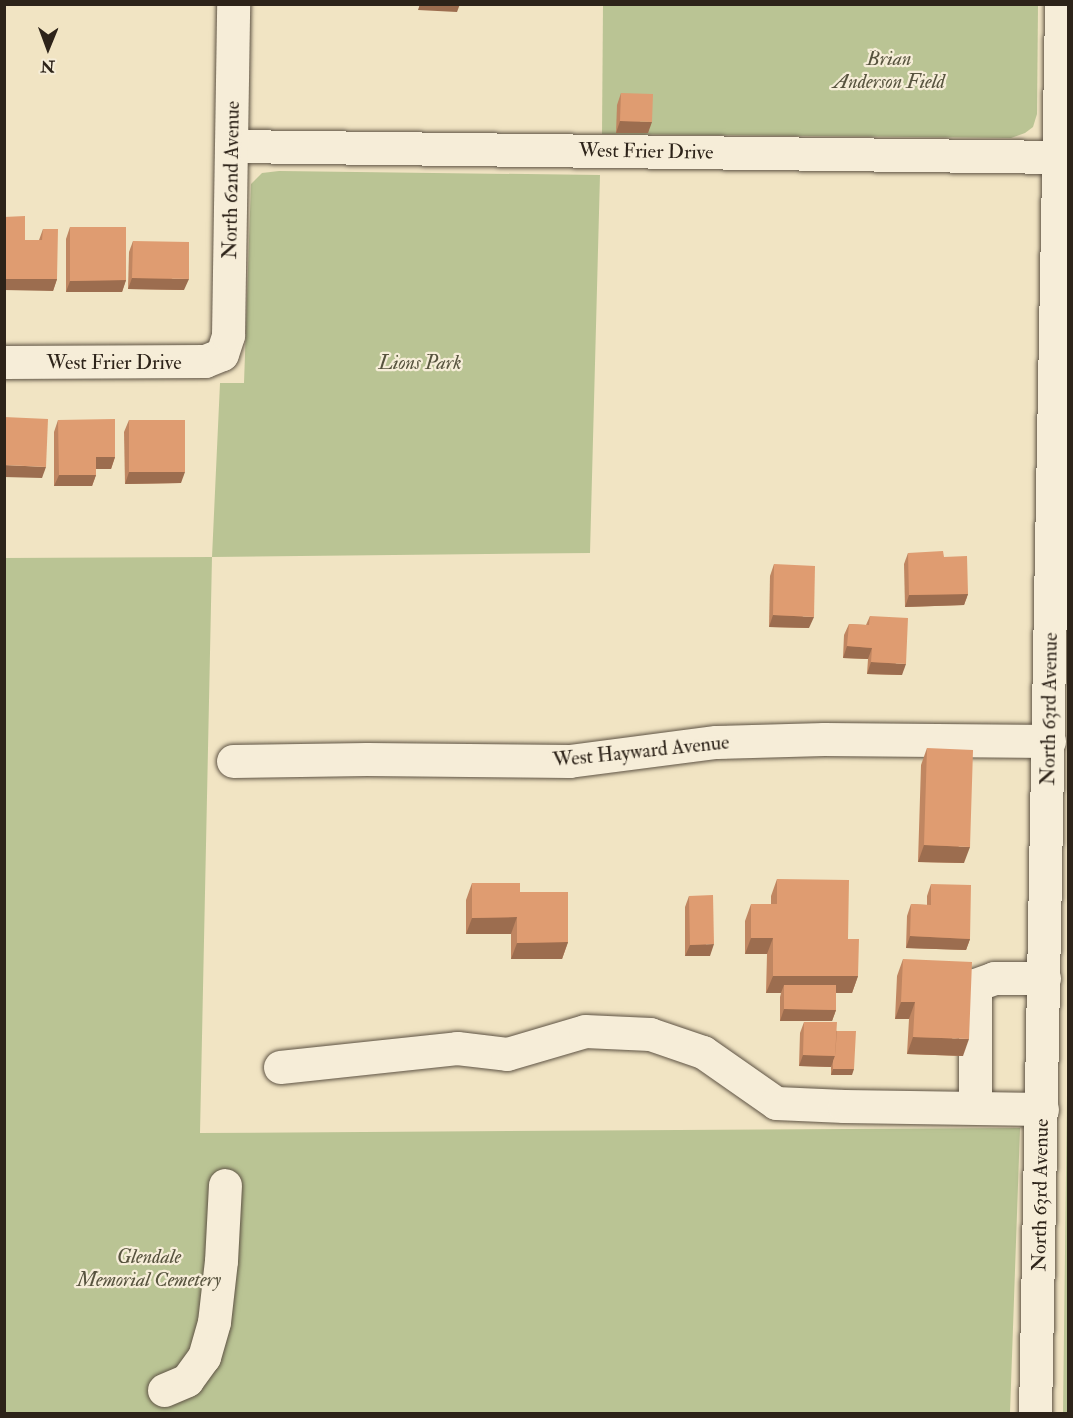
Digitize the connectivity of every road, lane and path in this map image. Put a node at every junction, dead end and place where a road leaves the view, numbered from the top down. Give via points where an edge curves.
1 (233, 4) edge
2 (1061, 4) edge
3 (232, 146) junction
4 (1059, 157) junction
5 (222, 354) joint
6 (4, 362) edge
7 (1061, 402) edge
8 (1049, 741) junction
9 (234, 761) dead end
10 (1044, 978) junction
11 (280, 1066) dead end
12 (975, 1107) junction
13 (1042, 1108) junction
14 (225, 1185) dead end
15 (164, 1390) dead end
16 (1035, 1413) edge

1 - 3 street, North 62nd Avenue
2 - 4 street, North 63rd Avenue
3 - 4 street, West Frier Drive
3 - 5 street, North 62nd Avenue via 228,335
4 - 7 street, North 63rd Avenue
5 - 6 street, West Frier Drive via 205,362
7 - 8 street, North 63rd Avenue
8 - 9 street, West Hayward Avenue via 716,742 569,761
8 - 10 street, North 63rd Avenue
10 - 12 street via 994,978 975,985
10 - 13 street, North 63rd Avenue
11 - 12 street via 457,1048 507,1054 585,1031 650,1034 703,1052 776,1102 846,1107
12 - 13 street
13 - 16 street, North 63rd Avenue
14 - 15 street via 219,1282 204,1357 187,1380

